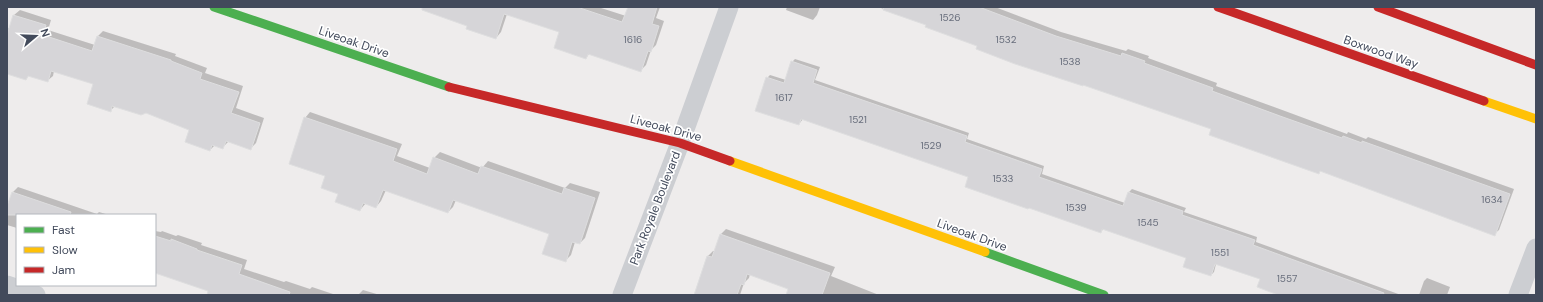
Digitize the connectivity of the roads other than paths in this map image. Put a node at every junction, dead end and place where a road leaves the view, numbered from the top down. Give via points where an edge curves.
1 (214, 7) edge
2 (729, 7) edge
3 (1218, 7) edge
4 (1378, 7) edge
5 (1536, 65) edge
6 (1536, 119) edge
7 (680, 143) junction
8 (1536, 248) edge
9 (7, 285) edge
10 (36, 295) edge
11 (622, 295) edge
12 (1104, 295) edge
13 (1518, 295) edge

1 - 7 main road, Liveoak Drive via 445,86
2 - 7 street, Park Royale Boulevard
3 - 6 main road, Boxwood Way
4 - 5 main road
7 - 11 street, Park Royale Boulevard
7 - 12 main road, Liveoak Drive
8 - 13 street
9 - 10 street

